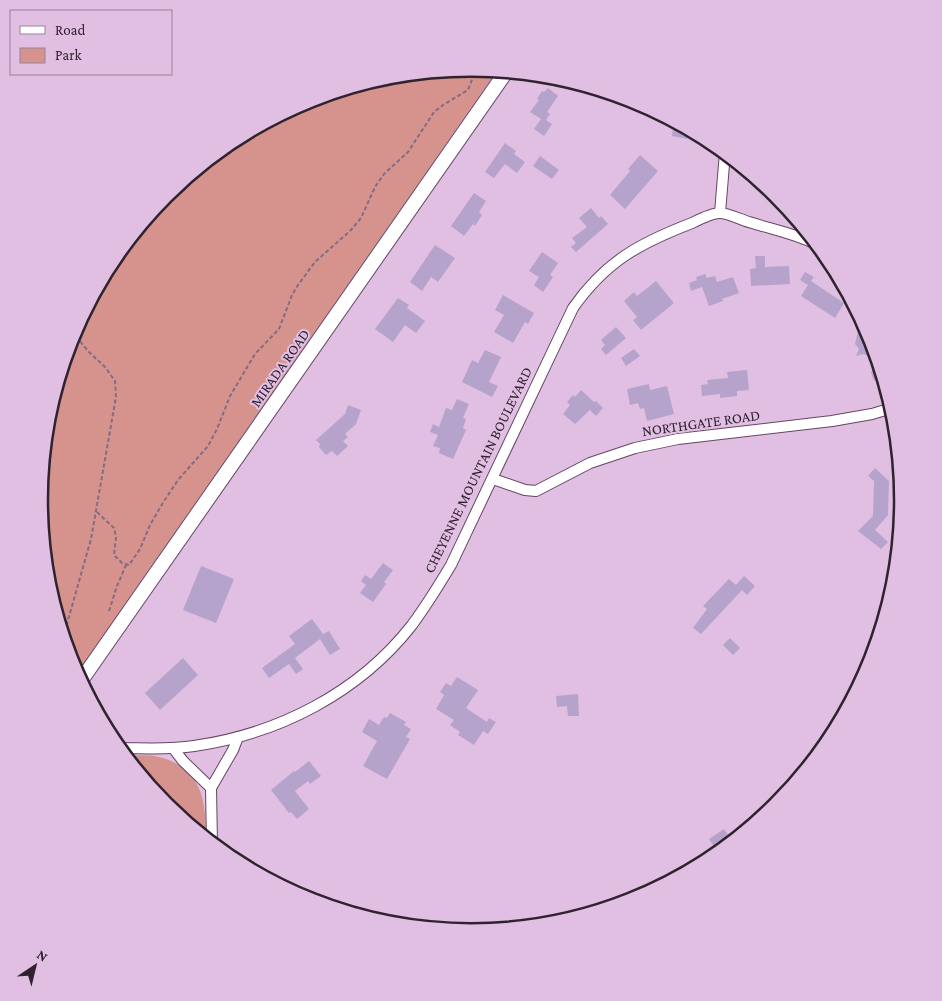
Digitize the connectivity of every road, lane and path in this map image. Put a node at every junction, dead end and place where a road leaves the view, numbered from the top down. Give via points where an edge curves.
1 (473, 77) edge
2 (502, 78) edge
3 (724, 161) edge
4 (720, 213) junction
5 (803, 238) edge
6 (79, 340) edge
7 (884, 410) edge
8 (493, 479) junction
9 (97, 512) junction
10 (126, 565) junction
11 (109, 611) dead end
12 (67, 626) edge
13 (85, 675) edge
14 (238, 737) junction
15 (128, 748) edge
16 (173, 748) junction
17 (211, 788) junction
18 (212, 835) edge

1 - 10 path via 468,90 434,112 408,152 375,187 361,218 315,262 298,285 279,329 255,354 230,396 208,446 178,480 150,525 140,549 132,562
2 - 13 street, MIRADA ROAD
3 - 4 street
4 - 5 street
4 - 8 street, CHEYENNE MOUNTAIN BOULEVARD via 641,244 590,285 566,320
6 - 9 path via 115,381 116,397
7 - 8 street, NORTHGATE ROAD via 832,421 659,442 607,456 536,491
8 - 14 street, CHEYENNE MOUNTAIN BOULEVARD via 438,586 411,626 383,656 342,690 319,704 265,730
9 - 10 path via 114,528 114,555
9 - 12 path
10 - 11 path
14 - 16 street, CHEYENNE MOUNTAIN BOULEVARD
14 - 17 street
15 - 16 street, CHEYENNE MOUNTAIN BOULEVARD
16 - 17 street
17 - 18 street

